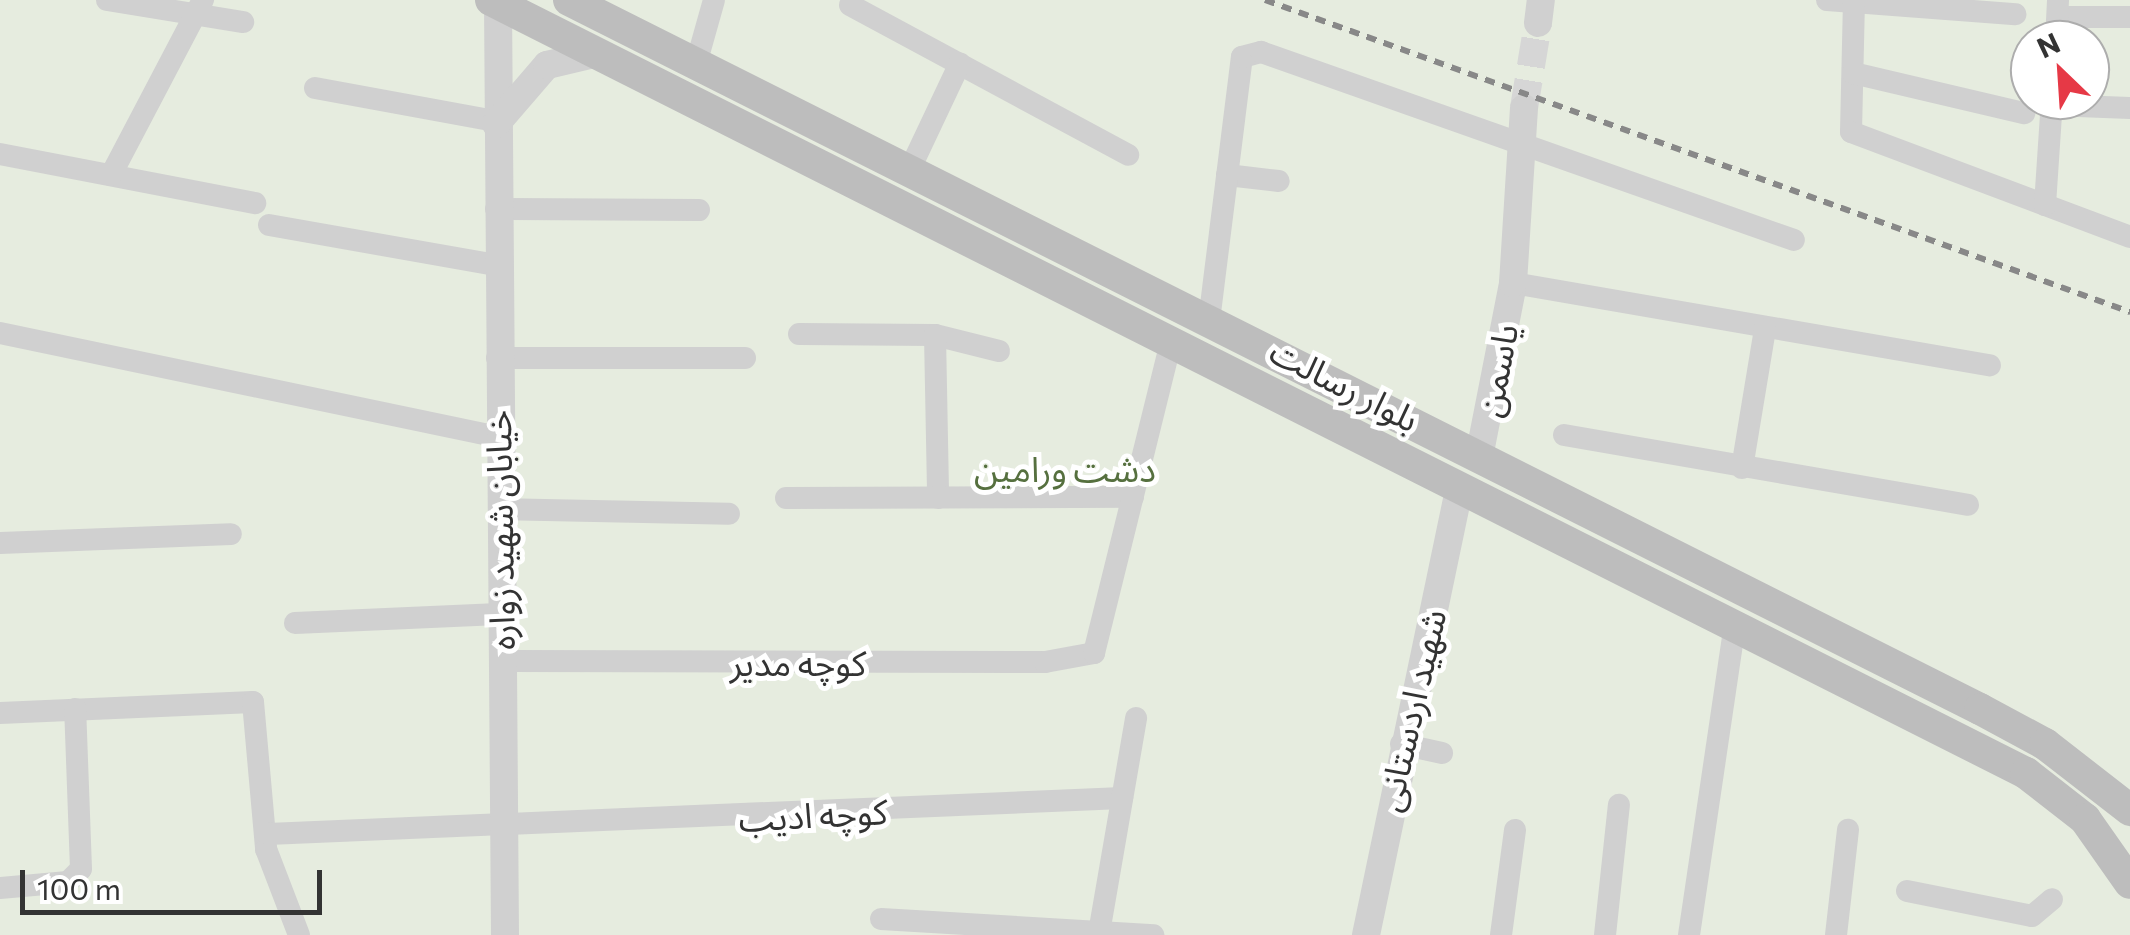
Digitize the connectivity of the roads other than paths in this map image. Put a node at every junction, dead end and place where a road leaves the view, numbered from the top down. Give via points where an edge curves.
1 (107, 0) edge
2 (569, 0) edge
3 (714, 0) edge
4 (1826, 0) edge
5 (494, 2) edge
6 (1854, 2) edge
7 (850, 5) dead end
8 (199, 7) edge
9 (2014, 14) dead end
10 (2130, 17) edge
11 (2057, 19) edge
12 (244, 22) dead end
13 (598, 54) junction
14 (960, 63) junction
15 (696, 64) junction
16 (1853, 73) junction
17 (314, 88) dead end
18 (770, 101) junction
19 (1524, 108) tunnel mouth
20 (2010, 110) edge
21 (2051, 120) edge
22 (495, 123) junction
23 (754, 132) junction
24 (1523, 152) junction
25 (0, 154) edge
26 (1128, 155) dead end
27 (909, 171) junction
28 (110, 175) junction
29 (1227, 175) junction
30 (1279, 181) dead end
31 (255, 203) dead end
32 (2045, 205) junction
33 (496, 209) junction
34 (699, 210) dead end
35 (269, 225) dead end
36 (2130, 237) edge
37 (1794, 240) dead end
38 (497, 265) junction
39 (1512, 283) junction
40 (1208, 322) junction
41 (1765, 329) junction
42 (0, 334) edge
43 (799, 334) dead end
44 (935, 335) junction
45 (1171, 341) junction
46 (999, 351) dead end
47 (497, 358) junction
48 (745, 358) dead end
49 (1990, 366) dead end
50 (1564, 436) dead end
51 (498, 437) junction
52 (1479, 457) junction
53 (1742, 468) junction
54 (1460, 487) junction
55 (1132, 497) junction
56 (786, 498) dead end
57 (938, 498) junction
58 (1968, 505) dead end
59 (499, 510) junction
60 (729, 514) dead end
61 (231, 534) dead end
62 (0, 543) edge
63 (500, 614) junction
64 (295, 623) dead end
65 (1735, 625) junction
66 (500, 661) junction
67 (75, 709) junction
68 (0, 714) edge
69 (1136, 718) dead end
70 (1401, 744) junction
71 (1442, 753) dead end
72 (1122, 798) junction
73 (1619, 805) dead end
74 (2130, 810) edge
75 (503, 829) junction
76 (1515, 830) dead end
77 (1848, 830) dead end
78 (268, 834) junction
79 (2130, 883) edge
80 (0, 888) edge
81 (1907, 892) dead end
82 (2052, 899) dead end
83 (882, 919) dead end
84 (2031, 925) edge
85 (1100, 927) junction
86 (299, 935) edge
87 (505, 935) edge
88 (1154, 935) edge
89 (1366, 935) edge
90 (1501, 935) edge
91 (1605, 935) edge
92 (1688, 935) edge
93 (1836, 935) edge

1 - 8 street
2 - 15 main road, بلوار رسالت
3 - 15 street
4 - 6 street
5 - 13 main road, بلوار رسالت
5 - 22 street, خیابان شهید زواره
6 - 9 street
6 - 16 street
7 - 14 street
8 - 12 street
8 - 28 street
10 - 11 street
13 - 22 street via 547,66
13 - 23 main road, بلوار رسالت
14 - 26 street
14 - 27 street
15 - 18 main road, بلوار رسالت
16 - 20 street
16 - 32 street via 1851,132
17 - 22 street
18 - 23 main road
18 - 27 main road, بلوار رسالت
19 - 24 street, یاسمن
21 - 32 street
22 - 33 street, خیابان شهید زواره
23 - 45 main road, بلوار رسالت
24 - 29 street via 1261,52 1242,57
24 - 37 street
24 - 39 street, یاسمن
25 - 28 street
27 - 40 main road, بلوار رسالت
28 - 31 street
29 - 30 street
29 - 40 street
32 - 36 street
33 - 34 street
33 - 38 street, خیابان شهید زواره
35 - 38 street
38 - 47 street, خیابان شهید زواره
39 - 41 street
39 - 52 street, یاسمن
40 - 52 main road, بلوار رسالت
41 - 49 street
41 - 53 street
42 - 51 street
43 - 44 street
44 - 46 street
44 - 57 street
45 - 54 main road, بلوار رسالت
45 - 55 street
47 - 48 street
47 - 51 street, خیابان شهید زواره
50 - 53 street
51 - 59 street, خیابان شهید زواره
52 - 74 main road, بلوار رسالت via 2045,744
53 - 58 street
54 - 65 main road, بلوار رسالت
54 - 70 street, شهید اردستانی
55 - 57 street
55 - 66 street, کوچه مدیر via 1094,652 1045,662
56 - 57 street
59 - 60 street
59 - 63 street, خیابان شهید زواره
61 - 62 street
63 - 64 street
63 - 66 street, خیابان شهید زواره
65 - 79 main road, بلوار رسالت via 2026,773 2086,819
65 - 92 street
66 - 75 street, خیابان شهید زواره
67 - 68 street
67 - 78 street via 254,702
67 - 80 street via 77,877
69 - 72 street
70 - 71 street
70 - 89 street, شهید اردستانی
72 - 75 street, کوچه ادیب
72 - 85 street
73 - 91 street
75 - 78 street, کوچه ادیب
75 - 87 street, خیابان شهید زواره
76 - 90 street
77 - 93 street
78 - 86 street via 270,868
81 - 84 street
82 - 84 street
83 - 85 street
85 - 88 street

